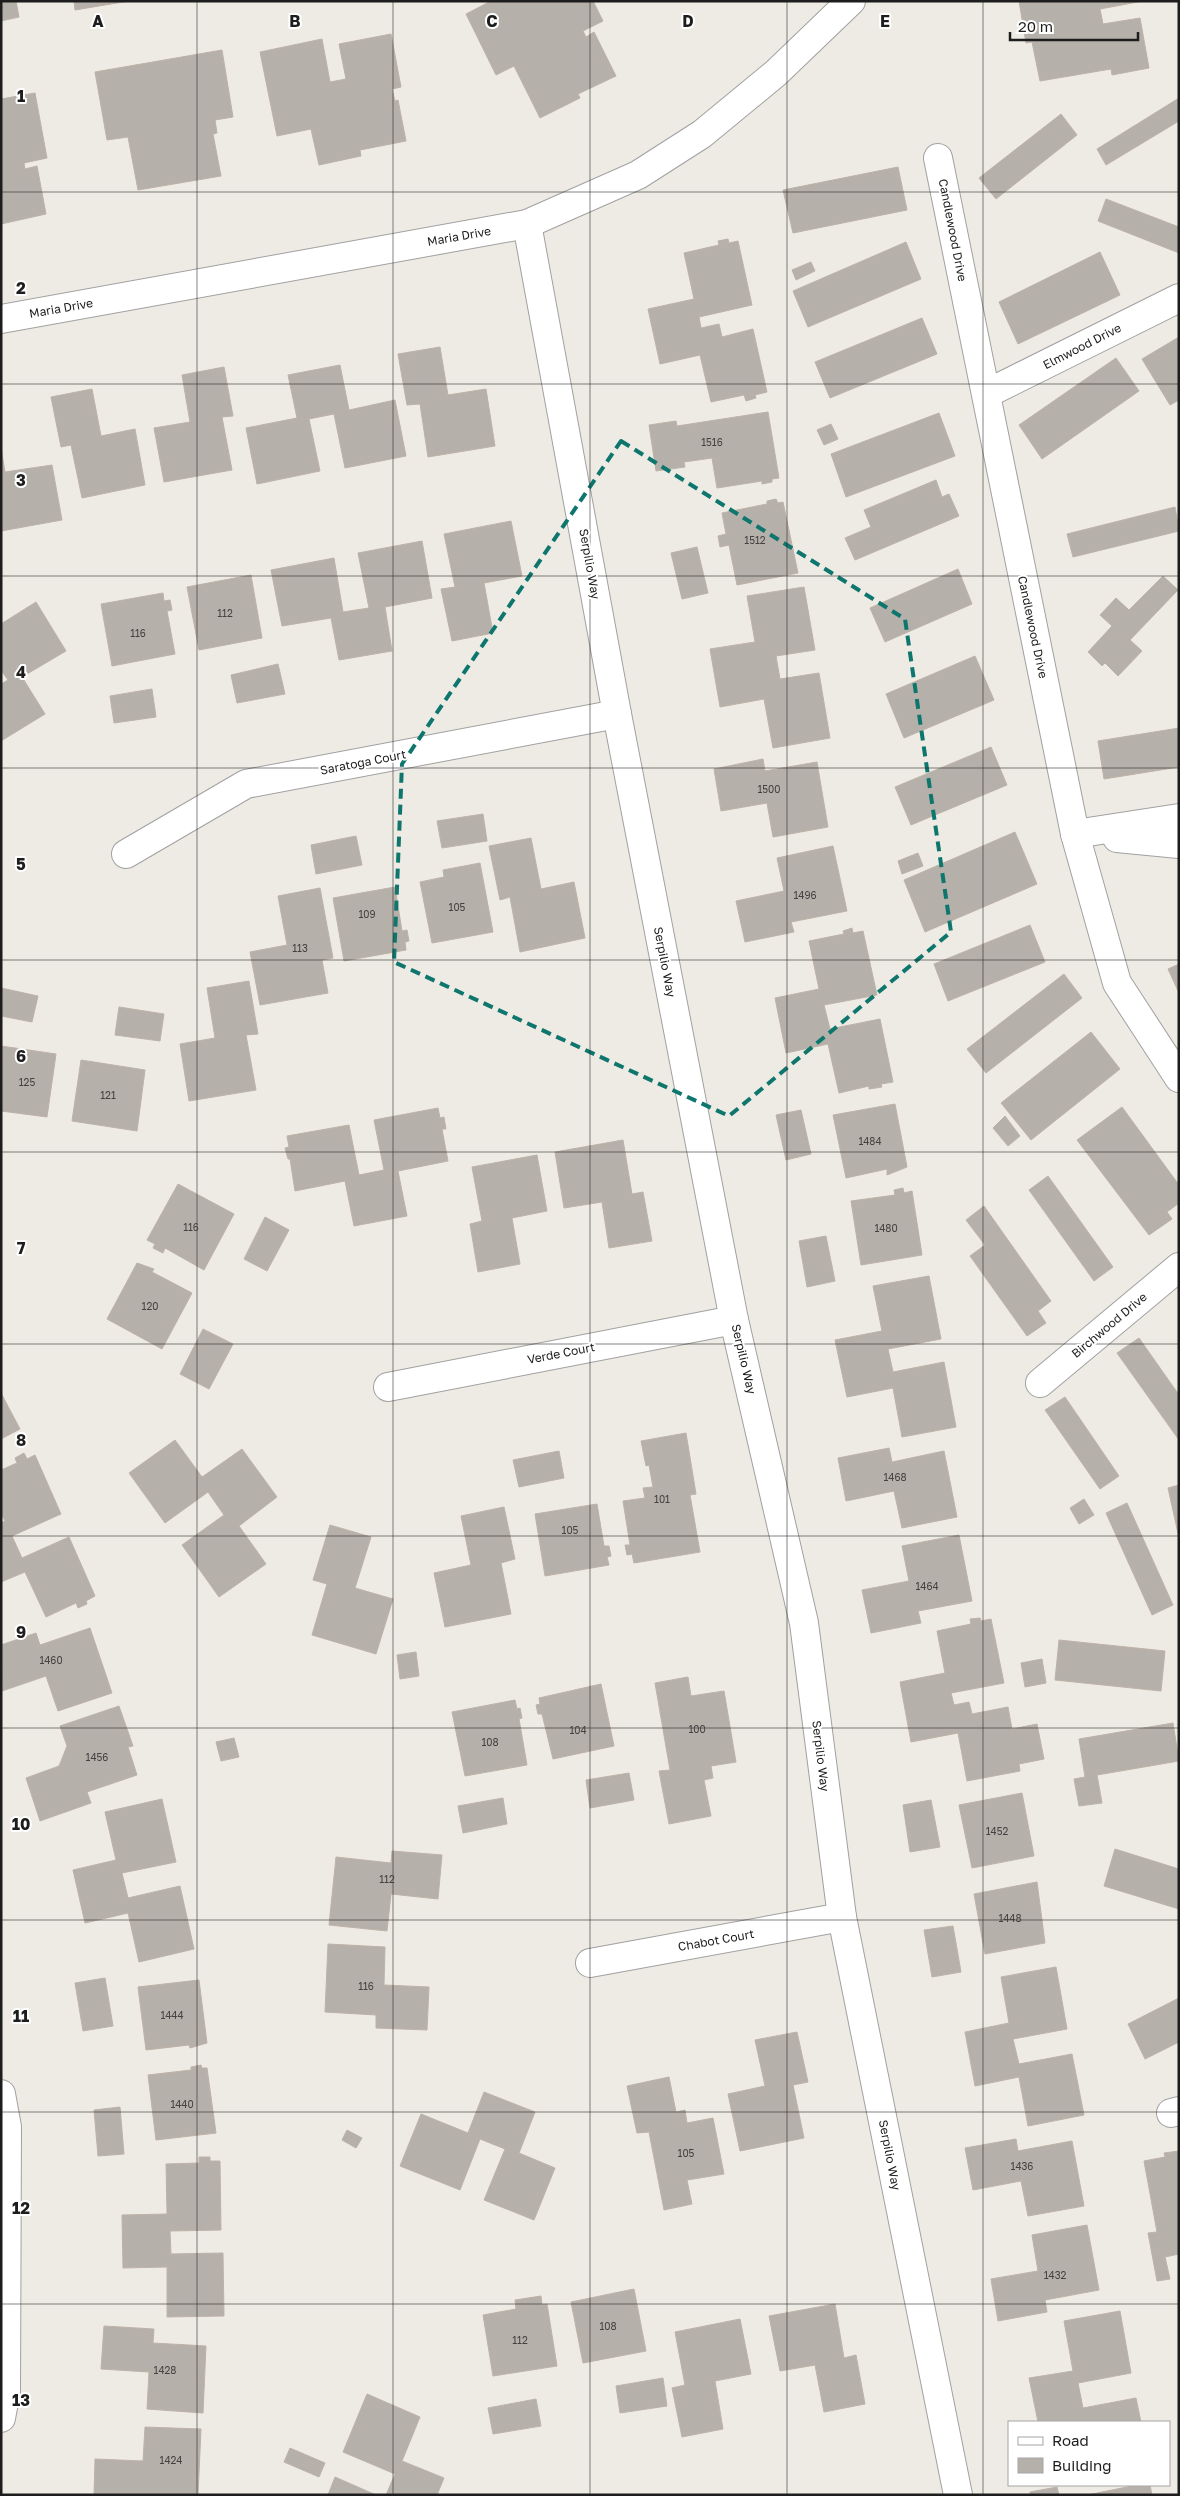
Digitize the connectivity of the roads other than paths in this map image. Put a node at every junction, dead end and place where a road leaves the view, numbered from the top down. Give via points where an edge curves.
1 (851, 1) edge
2 (938, 158) dead end
3 (527, 224) junction
4 (1179, 298) edge
5 (1, 319) edge
6 (986, 394) junction
7 (617, 714) junction
8 (1179, 818) edge
9 (1076, 834) junction
10 (1179, 844) edge
11 (126, 854) dead end
12 (1179, 1078) edge
13 (1179, 1267) edge
14 (734, 1320) junction
15 (1040, 1383) dead end
16 (388, 1387) dead end
17 (842, 1917) junction
18 (590, 1963) dead end
19 (1, 2094) edge
20 (1, 2418) edge
21 (958, 2495) edge

1 - 3 street, Maria Drive via 776,73 702,134 638,175
2 - 6 street, Candlewood Drive
3 - 5 street, Maria Drive
3 - 7 street, Serpilio Way
4 - 6 street, Elmwood Drive
6 - 9 street, Candlewood Drive
7 - 11 street, Saratoga Court via 246,784
7 - 14 street, Serpilio Way
8 - 9 street
9 - 10 street
9 - 12 street, Candlewood Drive via 1117,982
13 - 15 street, Birchwood Drive
14 - 16 street, Verde Court
14 - 17 street, Serpilio Way via 804,1623
17 - 18 street, Chabot Court
17 - 21 street, Serpilio Way
19 - 20 street via 7,2126 6,2391

